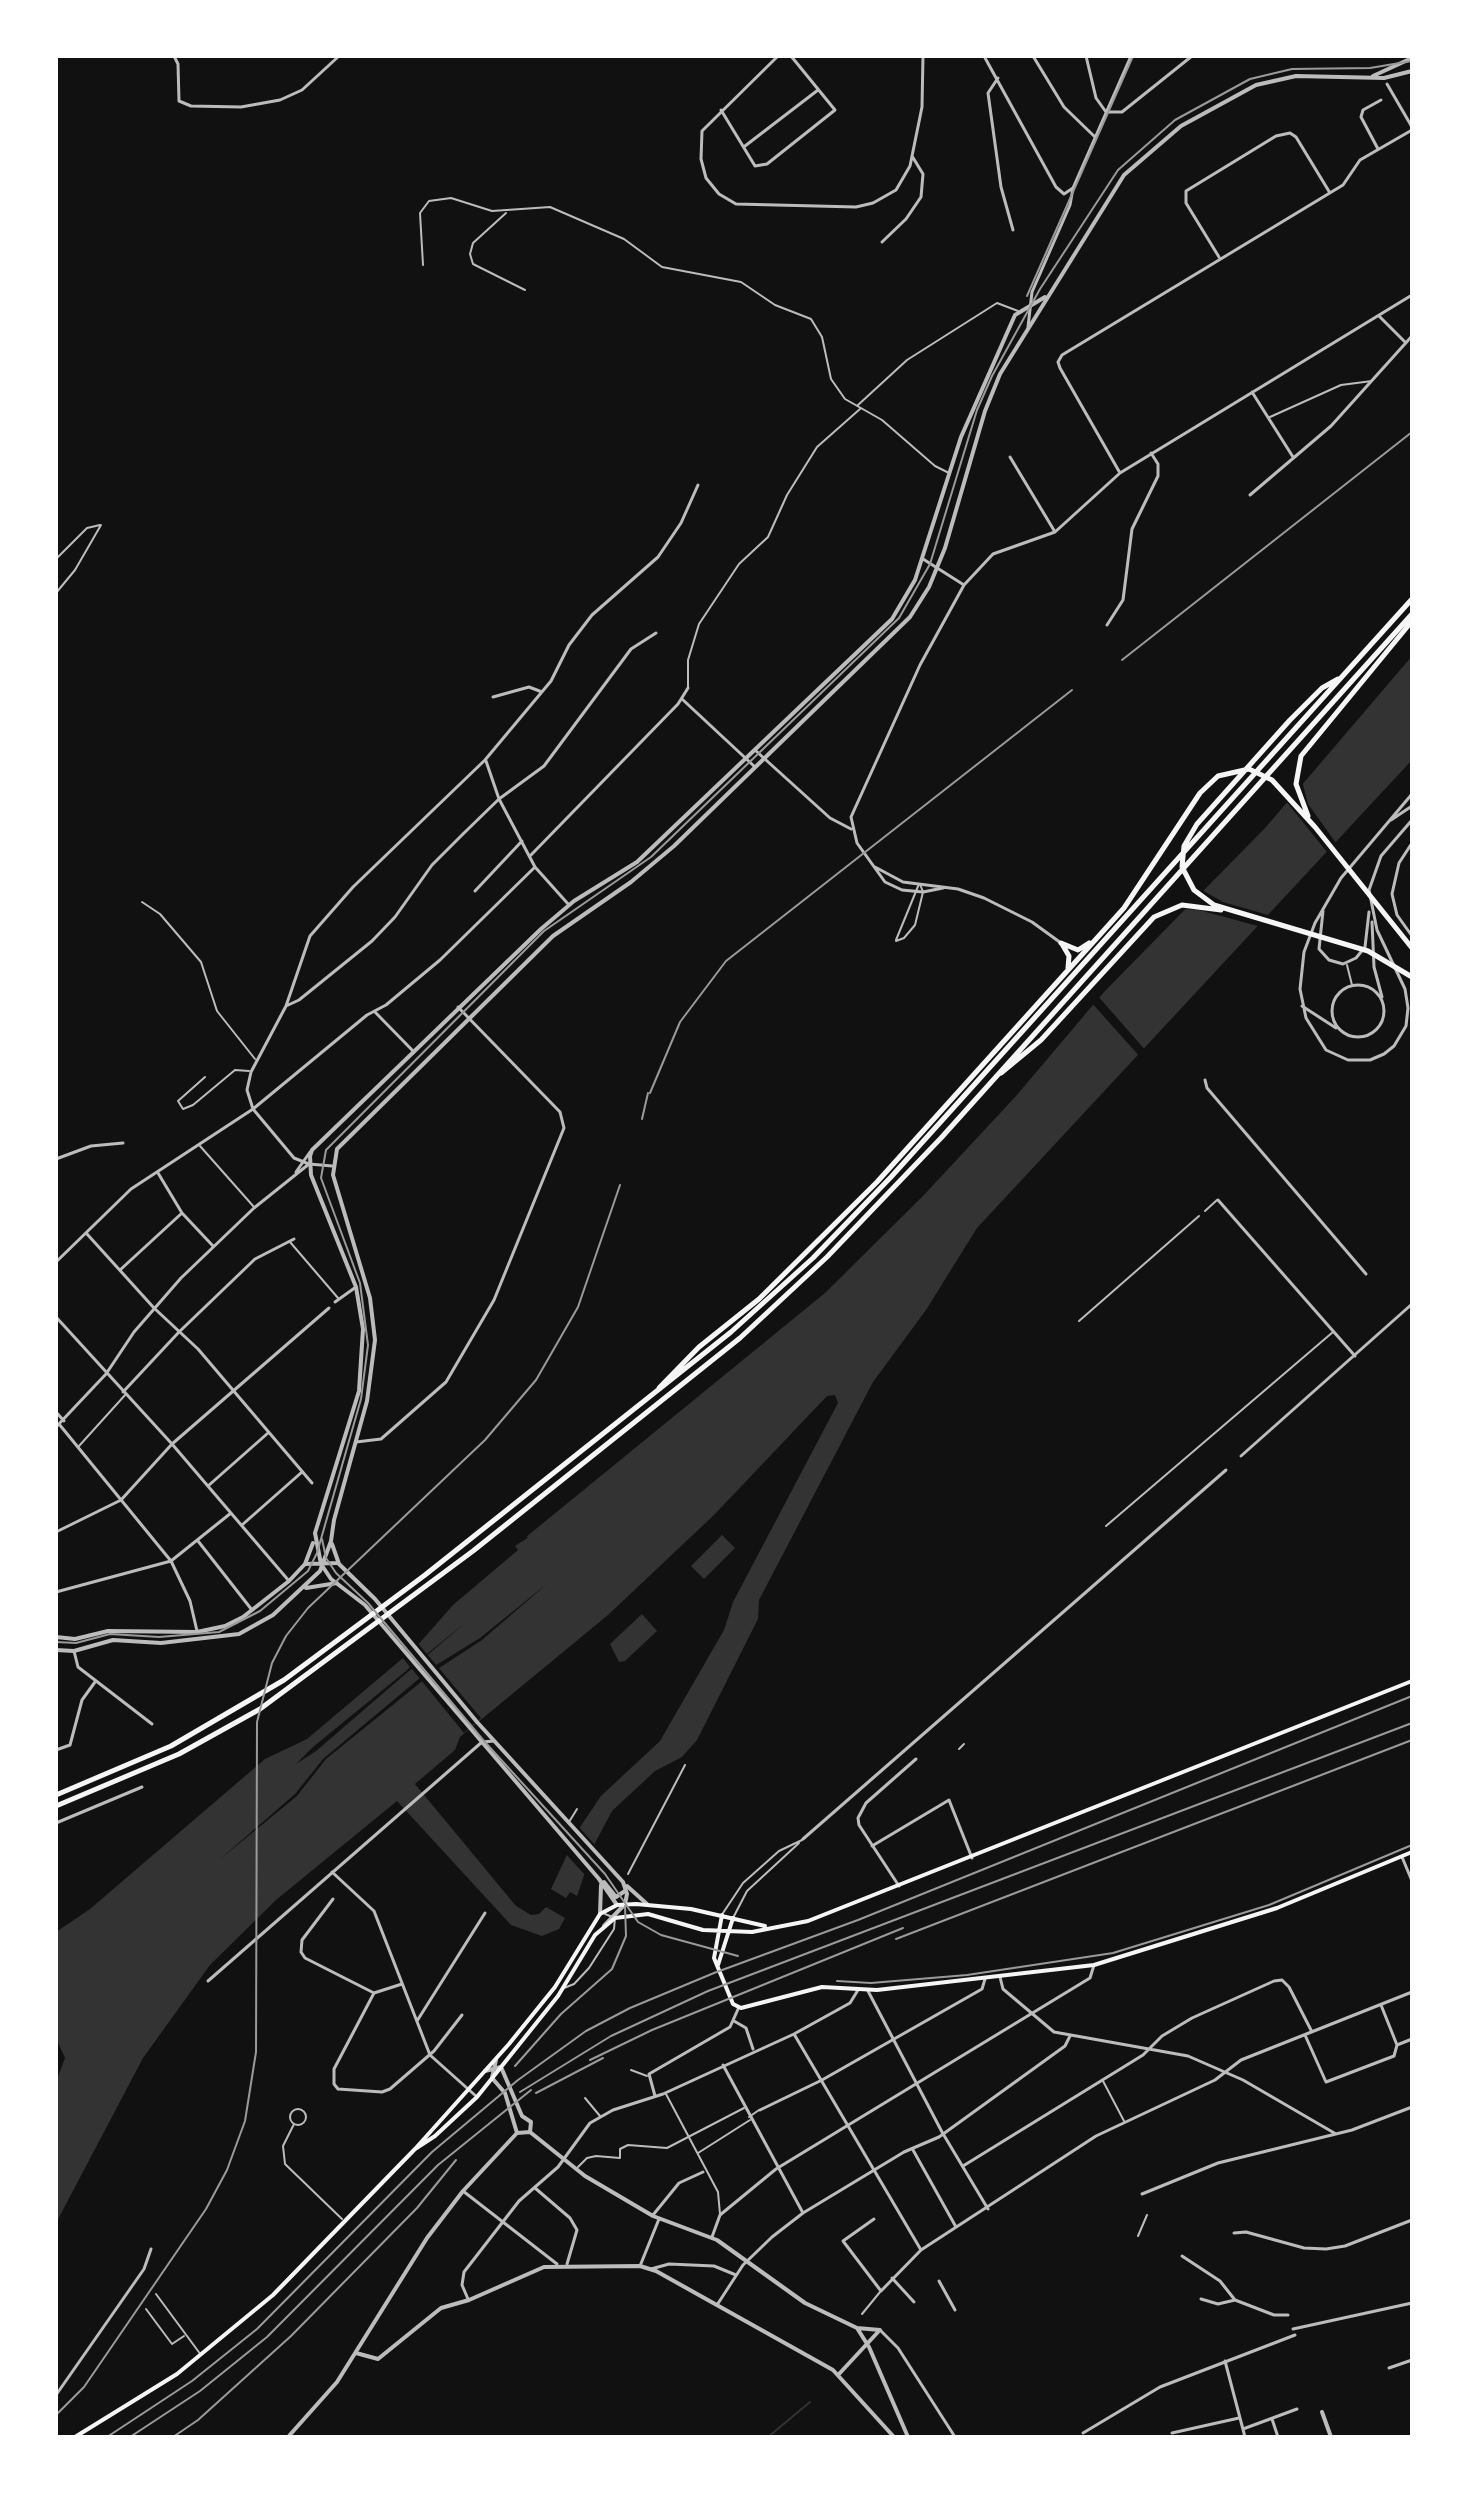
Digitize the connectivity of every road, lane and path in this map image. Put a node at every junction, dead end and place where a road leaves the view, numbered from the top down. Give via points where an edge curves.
1 (339, 56) edge
2 (778, 56) edge
3 (791, 56) edge
4 (923, 56) edge
5 (984, 56) edge
6 (1033, 56) edge
7 (1086, 56) edge
8 (1131, 56) edge
9 (1192, 56) edge
10 (176, 57) edge
11 (1412, 58) edge
12 (1412, 71) edge
13 (1367, 77) junction
14 (998, 78) junction
15 (1387, 84) dead end
16 (818, 90) junction
17 (1381, 100) dead end
18 (721, 110) junction
19 (1106, 112) junction
20 (1412, 128) edge
21 (1095, 137) junction
22 (744, 147) junction
23 (1378, 150) junction
24 (912, 156) junction
25 (1073, 188) junction
26 (1330, 193) junction
27 (507, 212) junction
28 (1013, 230) dead end
29 (882, 242) dead end
30 (1220, 259) junction
31 (423, 265) dead end
32 (525, 290) dead end
33 (1412, 295) edge
34 (1047, 296) junction
35 (1030, 307) junction
36 (1018, 311) junction
37 (1379, 316) junction
38 (1028, 327) junction
39 (1412, 336) edge
40 (1406, 343) junction
41 (1373, 381) junction
42 (1252, 392) junction
43 (859, 407) junction
44 (1268, 417) junction
45 (1151, 453) junction
46 (1010, 457) dead end
47 (1294, 457) junction
48 (949, 473) junction
49 (1120, 473) junction
50 (698, 485) dead end
51 (1250, 495) dead end
52 (1055, 532) junction
53 (56, 559) edge
54 (923, 559) junction
55 (937, 568) junction
56 (964, 585) junction
57 (56, 593) edge
58 (1412, 599) edge
59 (1412, 614) edge
60 (1412, 621) edge
61 (1107, 625) dead end
62 (656, 633) dead end
63 (1343, 677) junction
64 (688, 688) joint
65 (542, 692) junction
66 (493, 697) dead end
67 (682, 699) junction
68 (755, 751) junction
69 (746, 759) junction
70 (764, 759) junction
71 (485, 760) junction
72 (756, 768) junction
73 (1412, 794) edge
74 (499, 799) junction
75 (1412, 806) edge
76 (1412, 820) edge
77 (1385, 824) junction
78 (1315, 827) junction
79 (851, 829) junction
80 (522, 841) junction
81 (1412, 843) edge
82 (530, 856) junction
83 (872, 865) junction
84 (535, 867) junction
85 (919, 883) junction
86 (943, 888) junction
87 (475, 891) dead end
88 (914, 891) junction
89 (923, 892) junction
90 (142, 902) dead end
91 (569, 905) junction
92 (1369, 905) junction
93 (1324, 906) junction
94 (1234, 912) junction
95 (1371, 914) junction
96 (1101, 934) junction
97 (1412, 936) edge
98 (1061, 943) junction
99 (1412, 948) edge
100 (1347, 963) junction
101 (1065, 975) junction
102 (1412, 977) edge
103 (1352, 985) junction
104 (1383, 1002) junction
105 (286, 1006) junction
106 (1302, 1006) junction
107 (458, 1007) junction
108 (375, 1012) junction
109 (468, 1017) junction
110 (1346, 1034) junction
111 (414, 1052) junction
112 (256, 1060) junction
113 (251, 1072) junction
114 (998, 1074) junction
115 (205, 1077) dead end
116 (1205, 1080) dead end
117 (253, 1109) junction
118 (123, 1143) dead end
119 (199, 1145) junction
120 (312, 1150) junction
121 (56, 1159) edge
122 (302, 1162) junction
123 (309, 1164) junction
124 (332, 1166) junction
125 (158, 1173) junction
126 (293, 1176) junction
127 (1218, 1200) joint
128 (254, 1208) junction
129 (1205, 1211) dead end
130 (182, 1213) junction
131 (1199, 1216) dead end
132 (87, 1234) junction
133 (292, 1240) joint
134 (213, 1247) junction
135 (56, 1262) edge
136 (120, 1270) junction
137 (1366, 1274) dead end
138 (356, 1287) junction
139 (337, 1301) joint
140 (1412, 1304) edge
141 (154, 1308) junction
142 (329, 1308) dead end
143 (56, 1317) edge
144 (1079, 1321) dead end
145 (1334, 1331) junction
146 (179, 1332) junction
147 (1355, 1356) junction
148 (106, 1374) junction
149 (233, 1391) junction
150 (657, 1392) junction
151 (124, 1393) junction
152 (56, 1412) edge
153 (64, 1421) junction
154 (58, 1426) edge
155 (268, 1433) junction
156 (356, 1442) junction
157 (172, 1444) junction
158 (78, 1446) junction
159 (1241, 1456) dead end
160 (1226, 1470) dead end
161 (303, 1472) junction
162 (312, 1483) dead end
163 (208, 1486) junction
164 (121, 1500) junction
165 (232, 1513) junction
166 (242, 1525) junction
167 (1106, 1526) dead end
168 (56, 1532) edge
169 (314, 1537) junction
170 (198, 1541) junction
171 (331, 1541) junction
172 (171, 1561) junction
173 (322, 1563) junction
174 (305, 1564) junction
175 (339, 1564) junction
176 (289, 1581) junction
177 (337, 1583) junction
178 (304, 1589) junction
179 (56, 1592) edge
180 (252, 1610) junction
181 (197, 1632) junction
182 (56, 1637) edge
183 (56, 1650) edge
184 (74, 1651) junction
185 (96, 1681) junction
186 (1412, 1681) edge
187 (152, 1724) dead end
188 (496, 1741) junction
189 (481, 1743) junction
190 (964, 1744) dead end
191 (959, 1749) dead end
192 (56, 1750) edge
193 (916, 1759) dead end
194 (685, 1765) dead end
195 (142, 1787) dead end
196 (56, 1795) edge
197 (546, 1799) junction
198 (531, 1802) junction
199 (56, 1806) edge
200 (577, 1809) dead end
201 (56, 1823) edge
202 (568, 1823) junction
203 (803, 1839) junction
204 (872, 1846) junction
205 (1412, 1852) edge
206 (1402, 1857) junction
207 (972, 1858) junction
208 (332, 1872) junction
209 (628, 1874) dead end
210 (599, 1879) junction
211 (1412, 1881) edge
212 (624, 1884) junction
213 (899, 1886) junction
214 (333, 1899) dead end
215 (650, 1905) junction
216 (621, 1906) junction
217 (485, 1913) dead end
218 (634, 1913) junction
219 (600, 1914) junction
220 (722, 1915) junction
221 (614, 1916) junction
222 (733, 1918) junction
223 (768, 1927) junction
224 (716, 1931) junction
225 (727, 1932) junction
226 (1094, 1965) junction
227 (718, 1966) junction
228 (1000, 1977) junction
229 (985, 1979) junction
230 (208, 1981) dead end
231 (402, 1984) junction
232 (563, 1988) junction
233 (858, 1990) junction
234 (868, 1991) junction
235 (1412, 1992) edge
236 (374, 1993) junction
237 (1381, 2005) junction
238 (739, 2007) junction
239 (1030, 2014) junction
240 (462, 2015) dead end
241 (734, 2021) junction
242 (417, 2022) junction
243 (1312, 2032) junction
244 (794, 2034) junction
245 (1305, 2035) junction
246 (1070, 2036) junction
247 (1412, 2039) edge
248 (893, 2040) junction
249 (1397, 2045) junction
250 (1148, 2048) junction
251 (754, 2051) junction
252 (430, 2055) junction
253 (496, 2058) junction
254 (723, 2065) junction
255 (501, 2067) junction
256 (494, 2069) junction
257 (631, 2070) dead end
258 (485, 2071) junction
259 (1225, 2071) junction
260 (647, 2076) junction
261 (492, 2078) junction
262 (1102, 2079) junction
263 (822, 2080) junction
264 (917, 2083) junction
265 (469, 2089) junction
266 (665, 2093) junction
267 (655, 2096) junction
268 (477, 2097) junction
269 (585, 2098) dead end
270 (1412, 2107) edge
271 (744, 2108) junction
272 (760, 2110) joint
273 (522, 2116) junction
274 (600, 2117) junction
275 (750, 2118) junction
276 (514, 2121) junction
277 (1124, 2122) junction
278 (848, 2123) junction
279 (294, 2124) junction
280 (530, 2132) junction
281 (942, 2132) junction
282 (517, 2133) junction
283 (1336, 2134) junction
284 (688, 2138) junction
285 (415, 2149) junction
286 (913, 2150) junction
287 (697, 2154) junction
288 (564, 2159) junction
289 (963, 2166) junction
290 (576, 2169) junction
291 (776, 2169) junction
292 (874, 2170) junction
293 (703, 2172) dead end
294 (535, 2188) junction
295 (463, 2191) junction
296 (1142, 2194) dead end
297 (988, 2209) junction
298 (803, 2213) junction
299 (720, 2215) junction
300 (1147, 2215) dead end
301 (653, 2216) junction
302 (874, 2219) dead end
303 (1412, 2220) edge
304 (345, 2222) junction
305 (658, 2222) junction
306 (502, 2223) junction
307 (956, 2228) junction
308 (1234, 2233) dead end
309 (1138, 2236) dead end
310 (712, 2237) junction
311 (151, 2249) dead end
312 (921, 2250) junction
313 (1182, 2256) dead end
314 (746, 2261) junction
315 (557, 2264) junction
316 (567, 2264) junction
317 (640, 2266) junction
318 (651, 2269) junction
319 (736, 2275) junction
320 (892, 2278) junction
321 (939, 2281) dead end
322 (881, 2291) junction
323 (156, 2294) dead end
324 (1201, 2299) dead end
325 (469, 2300) junction
326 (1235, 2300) junction
327 (914, 2302) dead end
328 (1412, 2303) edge
329 (717, 2305) junction
330 (146, 2309) dead end
331 (955, 2310) dead end
332 (862, 2314) dead end
333 (1288, 2315) dead end
334 (857, 2328) junction
335 (1293, 2329) dead end
336 (880, 2330) junction
337 (185, 2335) junction
338 (1295, 2335) dead end
339 (866, 2341) junction
340 (356, 2353) junction
341 (202, 2356) junction
342 (1412, 2360) edge
343 (1225, 2361) junction
344 (1389, 2368) dead end
345 (336, 2371) dead end
346 (839, 2374) junction
347 (342, 2375) junction
348 (56, 2395) edge
349 (1297, 2409) dead end
350 (1322, 2412) dead end
351 (1240, 2418) junction
352 (1272, 2419) junction
353 (1243, 2429) junction
354 (905, 2431) junction
355 (1083, 2433) dead end
356 (1172, 2433) dead end
357 (75, 2437) edge
358 (289, 2437) edge
359 (895, 2437) edge
360 (908, 2437) edge
361 (955, 2437) edge
362 (1245, 2437) edge
363 (1278, 2437) edge
364 (1331, 2437) edge

1 - 10 street via 302,90 241,107 179,101
2 - 18 street
3 - 16 street
4 - 24 street via 924,94
5 - 14 street
6 - 21 street via 1064,107
7 - 19 street via 1096,98
8 - 19 street
9 - 19 street via 1122,112
11 - 13 street
12 - 13 street
13 - 34 street via 1275,80 1239,92 1181,126 1116,185
14 - 25 street via 1056,187 1064,194
14 - 28 street via 988,93 1001,187
15 - 20 street
16 - 22 street
16 - 22 street via 835,110 800,140 760,168
17 - 23 street via 1363,110 1361,117
18 - 22 street
18 - 24 street via 702,131 702,166 714,190 736,204 864,206 903,183
19 - 21 street
20 - 23 street
21 - 25 street
23 - 26 street via 1360,160 1343,185
24 - 29 street via 923,174 921,197
25 - 35 street
26 - 30 street
26 - 30 street via 1296,137 1283,133 1191,186 1186,203
27 - 31 street via 451,198 429,201 420,213
27 - 32 street via 473,243 470,254 473,264
27 - 43 street via 550,207 624,239 662,267 741,282 775,305 808,317 820,332 831,379 845,399
30 - 49 street via 1058,362
33 - 37 street
34 - 35 street
34 - 38 street
35 - 36 street
35 - 38 street
36 - 43 street via 997,303 924,347
36 - 48 street
37 - 40 street
37 - 42 street
38 - 55 street via 989,401
39 - 40 street
40 - 41 street
41 - 44 street via 1341,385
41 - 47 street
42 - 44 street
42 - 45 street
43 - 48 street
43 - 64 street via 817,447 768,537 739,564 699,624 688,660
44 - 47 street
45 - 49 street
45 - 61 street via 1158,476 1135,519 1123,600
46 - 52 street
47 - 51 street
48 - 54 street
49 - 52 street
50 - 65 street via 658,557 592,615
52 - 56 street via 993,554
53 - 57 street via 87,528 101,525
54 - 55 street
54 - 68 street via 892,619
55 - 56 street
55 - 70 street via 910,617
56 - 79 street via 930,643 853,808
58 - 63 highway
59 - 114 highway
60 - 78 highway via 1301,756 1296,784
62 - 74 street via 631,649 544,766
63 - 94 highway via 1311,699 1185,841 1182,867 1188,882 1200,896
63 - 150 highway via 849,1222 741,1324
64 - 67 street
65 - 66 street via 529,687
65 - 71 street
67 - 69 street
67 - 82 street
68 - 69 street
68 - 70 street
69 - 72 street
69 - 91 street via 637,862
70 - 72 street
70 - 79 street via 830,818
71 - 74 street
71 - 105 street via 323,917 300,958
72 - 109 street via 665,854 553,936
73 - 77 street
74 - 80 street
74 - 105 street via 432,865 372,941
75 - 77 street
76 - 92 street via 1376,864
77 - 93 street
78 - 96 highway via 1275,783 1255,771 1223,773 1200,793 1140,887
78 - 99 highway
79 - 83 street
80 - 82 street
80 - 87 street
81 - 97 street via 1399,863 1392,894 1397,915
82 - 84 street
83 - 85 street via 892,878
83 - 88 street via 885,882
84 - 91 street
84 - 108 street via 440,960
85 - 86 street
85 - 88 street
85 - 89 street
86 - 89 street
86 - 98 street via 1014,912
88 - 89 street
88 - 89 street via 896,941 915,925
90 - 112 street via 160,914 201,962 217,1011
91 - 107 street
92 - 95 street
92 - 100 street via 1367,942
93 - 100 street via 1319,949 1329,960
93 - 106 street via 1304,952
94 - 102 highway via 1368,951
94 - 114 highway via 1192,905 1171,907 1154,917 1041,1040
95 - 104 street via 1374,967
95 - 106 street via 1407,999 1406,1026 1394,1046 1370,1060 1337,1056 1311,1031
96 - 98 highway via 1081,949
96 - 101 highway
98 - 101 highway via 1070,960
100 - 103 street
101 - 150 highway via 837,1224 663,1380
103 - 104 street via 1370,987
103 - 110 street via 1333,1004 1333,1018
104 - 110 street via 1382,1022 1373,1033
105 - 112 street
106 - 110 street
107 - 109 street
107 - 111 street
108 - 111 street
108 - 117 street
109 - 124 street via 344,1139
109 - 156 street via 560,1112 564,1128 494,1300 446,1382 381,1439
111 - 120 street
112 - 113 street
113 - 115 street via 235,1070 183,1109 178,1101
113 - 117 street via 247,1090
114 - 199 highway via 777,1305 473,1551 260,1709 167,1759
116 - 137 street
117 - 119 street
117 - 122 street
118 - 121 street via 91,1146
119 - 125 street
119 - 128 street
120 - 122 street
120 - 123 street
122 - 123 street
122 - 126 street
123 - 124 street
123 - 126 street
123 - 138 street
124 - 156 street via 374,1327 373,1374
125 - 130 street
125 - 132 street via 120,1198
126 - 128 street
127 - 129 street
127 - 145 street
128 - 134 street
130 - 134 street
130 - 136 street
131 - 144 street
132 - 135 street
132 - 136 street
133 - 139 street
133 - 146 street via 255,1259
134 - 141 street
136 - 141 street
138 - 139 street
138 - 169 street via 362,1370
140 - 147 street
141 - 146 street
141 - 148 street
142 - 149 street
143 - 148 street
145 - 147 street
145 - 167 street
146 - 149 street
146 - 151 street
147 - 159 street
148 - 151 street
148 - 153 street
149 - 155 street
149 - 157 street
150 - 196 highway via 284,1680 171,1746
151 - 157 street
151 - 158 street
152 - 153 street
153 - 154 street
154 - 158 street
155 - 161 street
155 - 163 street
156 - 171 street
157 - 163 street
157 - 164 street
158 - 164 street
160 - 203 street
161 - 162 street
161 - 166 street
163 - 165 street
164 - 168 street
164 - 172 street
165 - 166 street
165 - 170 street
166 - 176 street
169 - 173 street
169 - 174 street
170 - 172 street
170 - 180 street
171 - 173 street
171 - 175 street
172 - 179 street
172 - 181 street via 190,1601
173 - 174 street
173 - 175 street
173 - 177 street
173 - 178 street
174 - 176 street
175 - 188 street
176 - 180 street
177 - 178 street
177 - 189 street via 365,1605
178 - 184 street via 239,1634 174,1643 113,1640
180 - 181 street via 225,1626
181 - 182 street via 108,1631 75,1639
183 - 184 street
184 - 185 street via 78,1667
185 - 187 street
185 - 192 street via 82,1700 70,1745
186 - 207 main road
188 - 189 street
188 - 197 street
189 - 198 street
189 - 208 street
190 - 191 street
193 - 204 street via 862,1807 859,1825
194 - 209 street
195 - 201 street
197 - 198 street
197 - 202 street
198 - 210 street
200 - 202 street
202 - 212 street
203 - 220 street via 779,1851 743,1883
203 - 222 street via 747,1891
204 - 207 street via 949,1800
204 - 213 street
205 - 206 main road
206 - 211 street
206 - 226 main road via 1255,1916
207 - 213 main road
208 - 230 street
208 - 231 street via 374,1911
210 - 212 street via 617,1897 624,1894
210 - 216 street
210 - 219 street
212 - 215 street
212 - 216 street
213 - 223 main road via 808,1921
214 - 236 street via 302,1940 301,1952
215 - 216 main road
215 - 220 main road
216 - 218 main road
216 - 219 main road
216 - 221 street
217 - 242 street
218 - 221 main road
218 - 224 main road
219 - 221 street
219 - 253 main road via 555,1987
220 - 222 main road
220 - 224 main road
221 - 232 main road
221 - 232 street via 614,1929 589,1968
222 - 223 main road
222 - 225 main road
223 - 225 main road
224 - 225 main road
224 - 227 main road
225 - 227 main road
226 - 228 main road
226 - 239 street via 1090,1978
227 - 238 main road
228 - 229 main road
228 - 239 street via 1003,1989
229 - 234 main road
229 - 248 street via 982,1989
231 - 236 street
231 - 242 street
232 - 255 main road
233 - 234 main road
233 - 238 main road via 822,1987
233 - 244 street via 850,2003
234 - 248 street
235 - 237 street
236 - 252 street via 334,2069 338,2089 382,2092
237 - 243 street
237 - 249 street
238 - 241 street
239 - 246 street via 1054,2032
239 - 264 street
240 - 252 street
241 - 251 street via 746,2028
241 - 260 street
242 - 252 street
243 - 245 street
243 - 250 street via 1282,1980 1192,2018
244 - 251 street
244 - 263 street
245 - 249 street via 1326,2082 1394,2056
245 - 259 street
246 - 250 street
246 - 281 street via 1065,2046
247 - 249 street
248 - 263 street
248 - 264 street
250 - 259 street
250 - 262 street
251 - 254 street
252 - 265 street
253 - 256 street
253 - 258 main road
254 - 266 street
254 - 271 street
255 - 256 street
255 - 261 main road
255 - 273 street
256 - 258 street
256 - 261 street
257 - 260 street
258 - 265 main road
259 - 277 street
259 - 283 street
260 - 267 street
261 - 268 main road
261 - 276 street via 505,2093
262 - 277 street
262 - 289 street
263 - 272 street
263 - 278 street
264 - 278 street
264 - 281 street
265 - 268 street
265 - 285 main road
266 - 267 street
266 - 284 street
267 - 274 street
268 - 285 main road
269 - 274 street
270 - 283 street
271 - 275 street
271 - 284 street
272 - 275 street
273 - 276 street
273 - 280 street via 531,2122
274 - 288 street via 582,2131
275 - 287 street
275 - 291 street
276 - 282 street
277 - 297 street
278 - 291 street
278 - 292 street
279 - 279 street via 305,2120 300,2109 290,2114
279 - 304 street via 283,2146 285,2164
280 - 282 street
280 - 288 street
281 - 286 street
281 - 289 street
282 - 295 street
283 - 296 street via 1218,2163
284 - 287 street
284 - 290 street via 667,2148 628,2145 620,2149 620,2158 587,2158
285 - 304 main road
286 - 292 street
286 - 307 street
287 - 299 street via 718,2192
288 - 290 street
288 - 294 street
289 - 297 street
290 - 301 street
291 - 298 street
291 - 299 street
292 - 298 street
292 - 312 street
293 - 301 street via 679,2183
294 - 306 street
294 - 316 street via 575,2224 577,2238
295 - 306 street
295 - 340 street via 414,2256
297 - 307 street
298 - 314 street
299 - 310 street
300 - 309 street
301 - 305 street
302 - 322 street via 843,2241
303 - 308 street via 1326,2249
304 - 341 main road via 273,2295
305 - 310 street
305 - 317 street
306 - 315 street
306 - 325 street via 464,2272 462,2285
307 - 312 street
310 - 314 street
311 - 348 street via 144,2269
312 - 320 street
313 - 326 street via 1220,2281
314 - 319 street
314 - 334 street via 797,2297
315 - 316 street
315 - 325 street
316 - 317 street
317 - 318 street
318 - 319 street via 662,2264 714,2266
318 - 329 street
319 - 329 street
320 - 322 street
320 - 327 street
321 - 331 street
322 - 332 street
323 - 337 street
324 - 326 street via 1218,2304
325 - 340 street via 441,2308 378,2359
326 - 333 street
328 - 335 street
329 - 346 street
330 - 337 street via 172,2344
334 - 336 street
334 - 339 street
336 - 339 street
336 - 361 street via 898,2348
337 - 341 street
338 - 343 street
339 - 346 street
339 - 354 street
340 - 347 street
341 - 357 main road
342 - 344 street
343 - 351 street
343 - 355 street via 1160,2387
345 - 347 street
346 - 359 street
347 - 358 street
349 - 352 street
350 - 364 street
351 - 353 street
351 - 356 street
352 - 353 street
352 - 363 street
353 - 362 street
354 - 359 street
354 - 360 street

